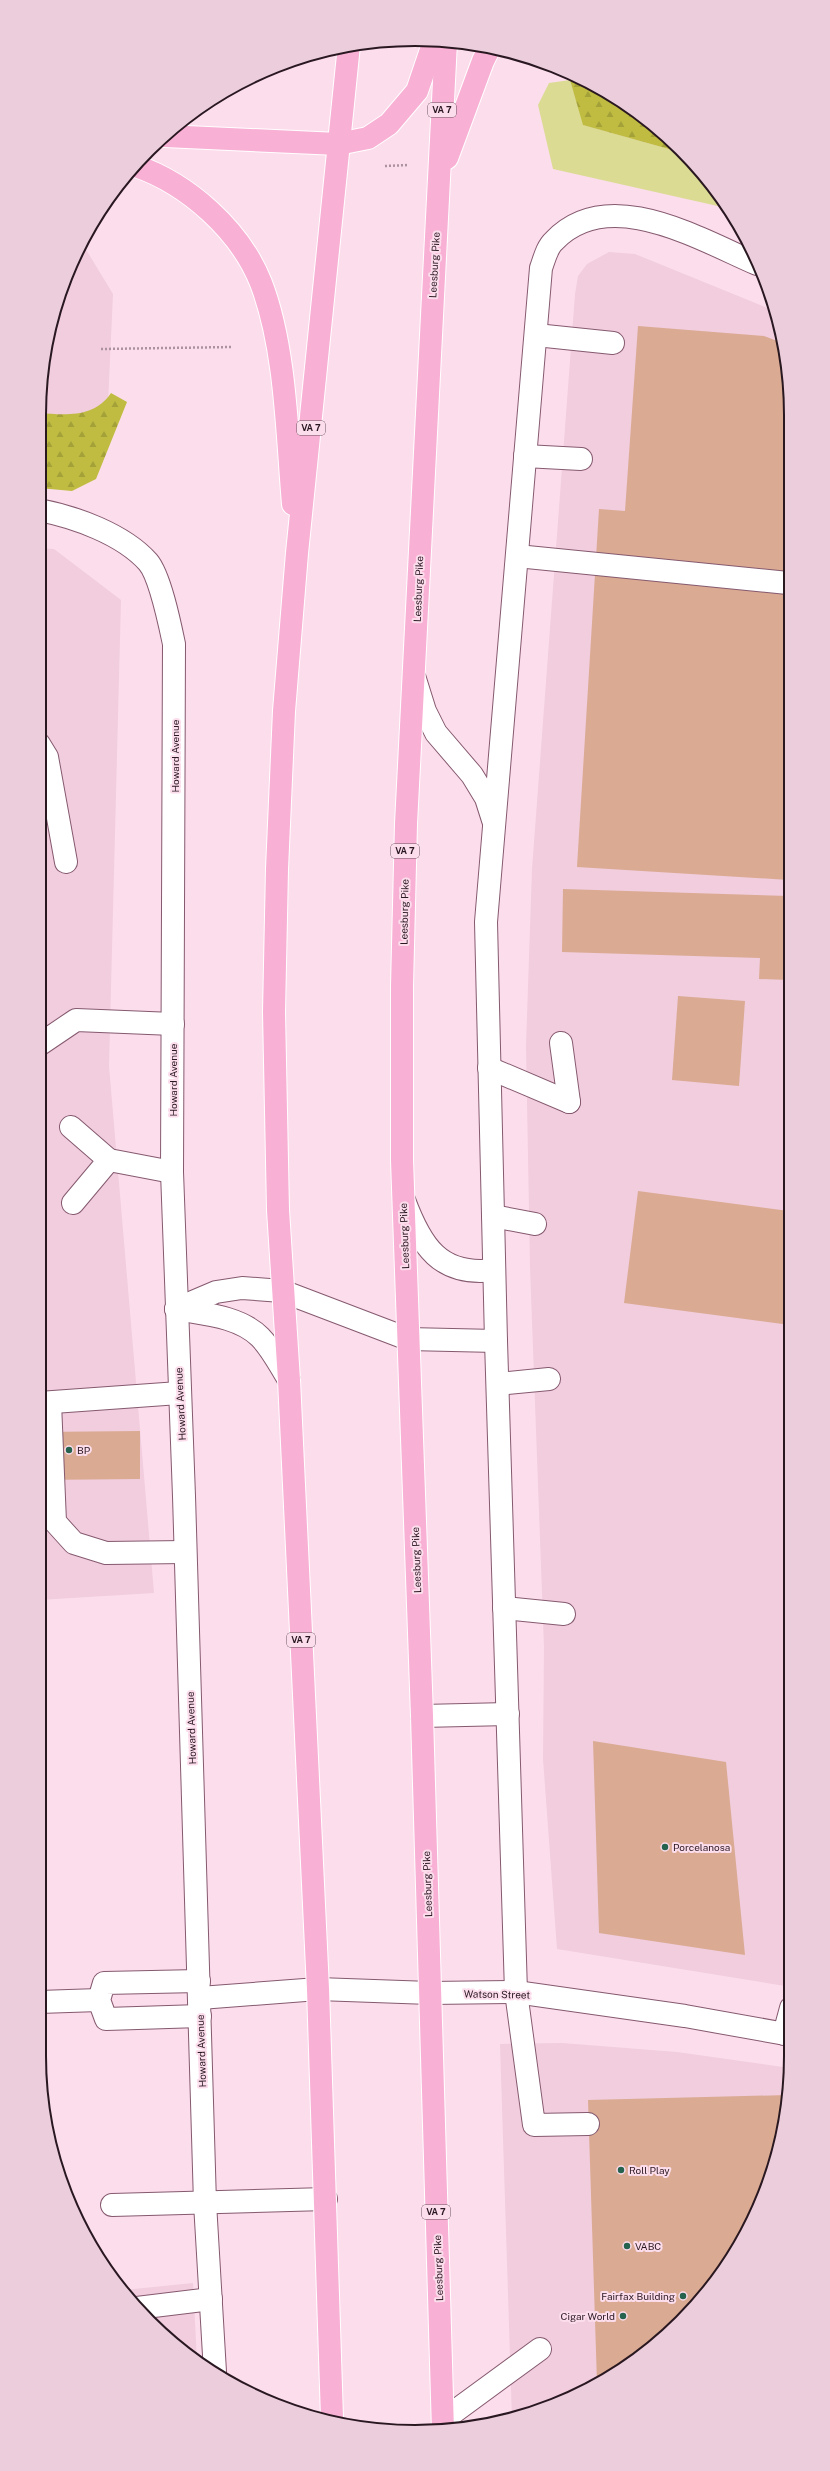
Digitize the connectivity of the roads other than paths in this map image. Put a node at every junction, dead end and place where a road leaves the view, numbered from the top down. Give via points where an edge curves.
1 (432, 47) edge
2 (446, 48) edge
3 (348, 52) edge
4 (487, 53) edge
5 (174, 136) edge
6 (338, 144) junction
7 (141, 168) edge
8 (439, 177) junction
9 (750, 261) edge
10 (536, 335) junction
11 (613, 343) dead end
12 (525, 456) junction
13 (581, 459) dead end
14 (46, 511) edge
15 (297, 553) junction
16 (517, 556) junction
17 (784, 583) edge
18 (415, 679) junction
19 (46, 755) edge
20 (495, 824) junction
21 (66, 862) dead end
22 (173, 1024) junction
23 (46, 1040) edge
24 (561, 1043) dead end
25 (490, 1068) junction
26 (70, 1127) dead end
27 (109, 1160) junction
28 (172, 1172) junction
29 (402, 1194) junction
30 (73, 1203) dead end
31 (493, 1216) junction
32 (535, 1224) dead end
33 (494, 1270) junction
34 (282, 1291) junction
35 (176, 1309) junction
36 (408, 1338) junction
37 (496, 1341) junction
38 (289, 1380) junction
39 (549, 1380) dead end
40 (498, 1384) junction
41 (179, 1393) junction
42 (46, 1403) edge
43 (46, 1415) edge
44 (186, 1552) junction
45 (504, 1608) junction
46 (564, 1614) dead end
47 (508, 1714) junction
48 (422, 1716) junction
49 (318, 1989) junction
50 (516, 1992) junction
51 (430, 1993) junction
52 (199, 1998) junction
53 (103, 2001) junction
54 (46, 2002) edge
55 (784, 2034) edge
56 (588, 2124) dead end
57 (326, 2199) junction
58 (205, 2203) junction
59 (112, 2205) dead end
60 (211, 2300) junction
61 (145, 2307) edge
62 (540, 2349) dead end
63 (215, 2366) edge
64 (332, 2415) edge
65 (443, 2424) edge
66 (445, 2424) edge

1 - 6 highway via 417,91 400,114 368,138
2 - 8 highway, Leesburg Pike / VA 7
3 - 6 highway, VA 7
4 - 8 highway
5 - 6 highway
6 - 15 highway, VA 7 via 316,387
7 - 15 highway via 182,188 213,213 239,245 260,282 274,329
8 - 18 highway, Leesburg Pike / VA 7
9 - 10 street via 638,216 601,215 577,223 552,242 541,268
10 - 11 street
10 - 12 street
12 - 13 street
12 - 16 street
14 - 22 street, Howard Avenue via 66,515 114,535 149,563 164,601 174,644
15 - 34 highway, VA 7 via 284,711 277,869 274,1020
16 - 17 street
16 - 20 street
18 - 20 street via 425,711 436,733 472,775 486,798
18 - 29 highway, Leesburg Pike / VA 7 via 404,878
19 - 21 street
20 - 25 street via 486,922
22 - 23 street via 76,1020
22 - 28 street, Howard Avenue
24 - 25 street via 569,1102
25 - 31 street
26 - 27 street
27 - 28 street
27 - 30 street
28 - 35 street, Howard Avenue
29 - 33 street via 421,1238 442,1261 468,1272
29 - 36 highway, Leesburg Pike / VA 7
31 - 32 street
31 - 33 street
33 - 37 street
34 - 35 street via 242,1288 216,1292
34 - 36 street
34 - 38 highway, VA 7
35 - 38 street via 220,1317 242,1325 259,1336 271,1350
35 - 41 street, Howard Avenue
36 - 37 street
36 - 48 highway, Leesburg Pike / VA 7
37 - 40 street
38 - 49 highway, VA 7
39 - 40 street
40 - 45 street
41 - 42 street
41 - 44 street, Howard Avenue
43 - 44 street via 55,1522 74,1543 106,1553
44 - 52 street, Howard Avenue
45 - 46 street
45 - 47 street
47 - 48 street
47 - 50 street
48 - 51 highway, Leesburg Pike / VA 7
49 - 51 street, Watson Street
49 - 52 street, Watson Street
49 - 57 highway, VA 7
50 - 51 street, Watson Street
50 - 55 street, Watson Street via 685,2016
50 - 56 street via 534,2125
51 - 65 highway, Leesburg Pike / VA 7
52 - 53 street
52 - 53 street
52 - 58 street, Howard Avenue
53 - 54 street
57 - 58 street
57 - 64 highway, VA 7
58 - 59 street
58 - 60 street, Howard Avenue
60 - 61 street
60 - 63 street, Howard Avenue
62 - 66 street

